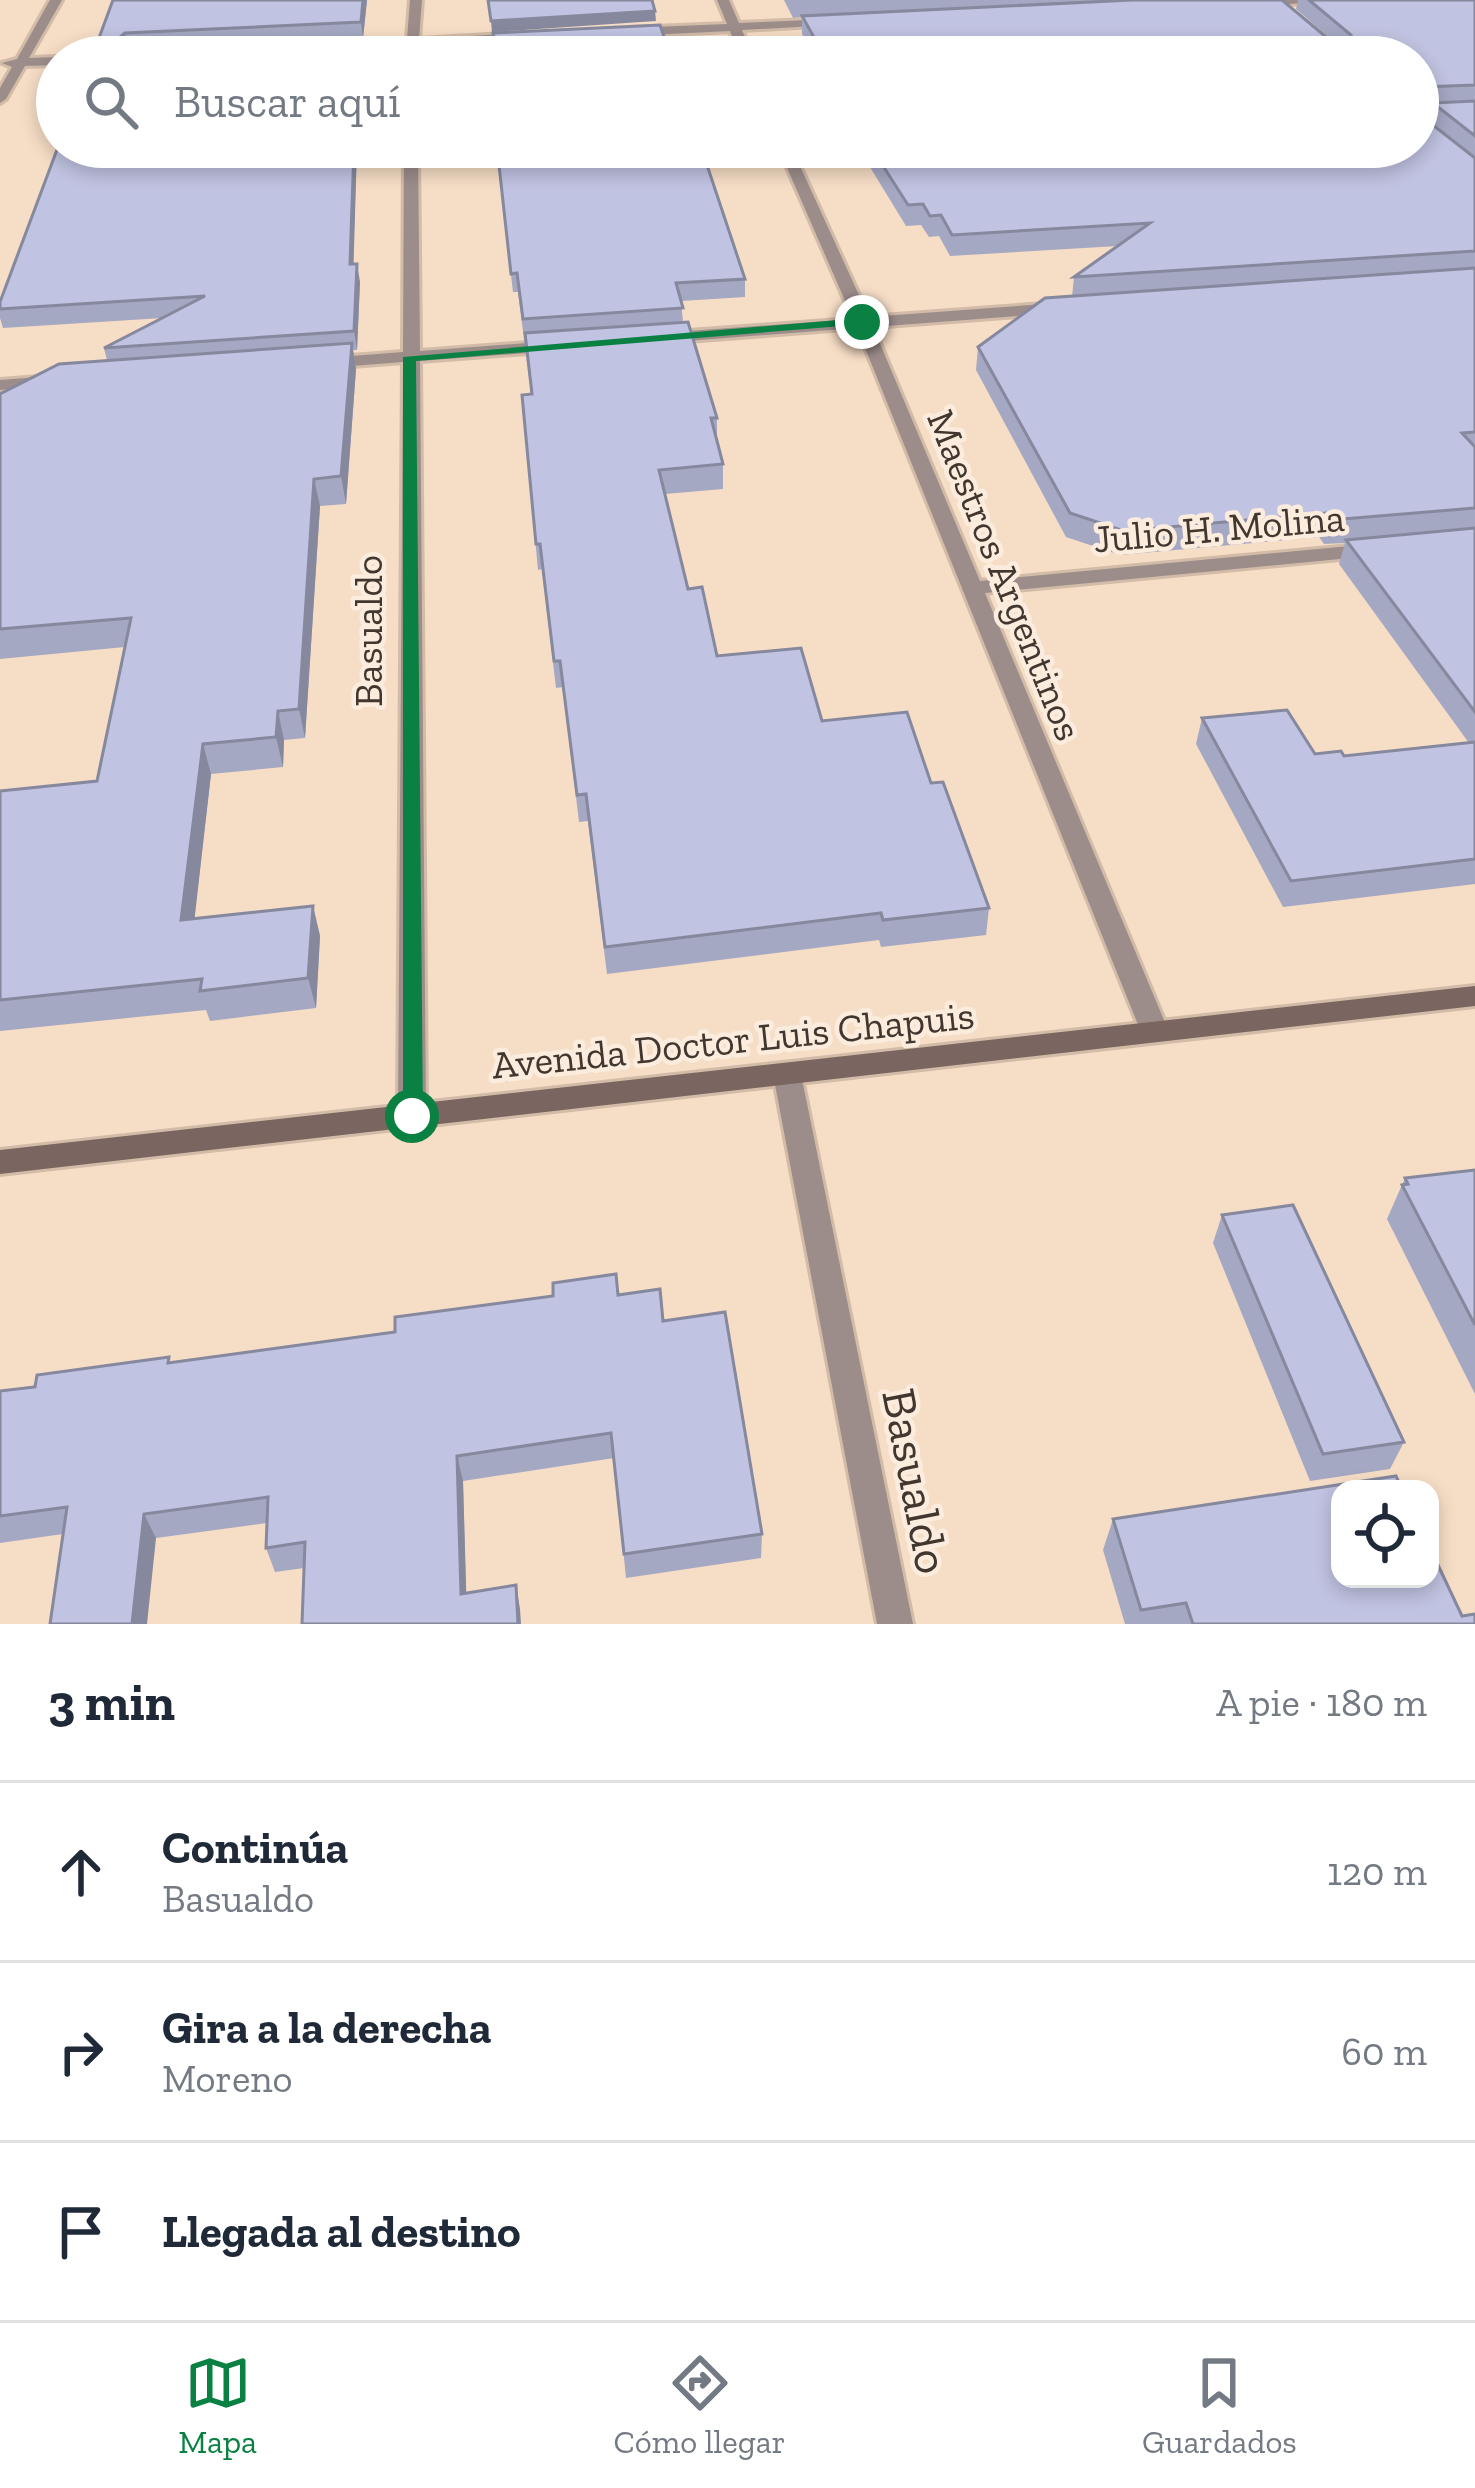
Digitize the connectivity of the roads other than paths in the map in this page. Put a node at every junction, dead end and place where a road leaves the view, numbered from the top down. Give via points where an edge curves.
1 (56, 0) edge
2 (416, 0) edge
3 (723, 0) edge
4 (1336, 0) edge
5 (1273, 2) edge
6 (1227, 5) edge
7 (1290, 16) edge
8 (852, 22) edge
9 (734, 27) junction
10 (619, 32) edge
11 (413, 36) edge
12 (738, 36) edge
13 (20, 62) junction
14 (36, 62) edge
15 (0, 64) edge
16 (0, 99) edge
17 (1475, 111) edge
18 (1439, 113) edge
19 (411, 168) edge
20 (794, 168) edge
21 (1075, 307) edge
22 (862, 322) junction
23 (648, 339) edge
24 (576, 344) edge
25 (410, 357) junction
26 (296, 365) edge
27 (68, 380) edge
28 (0, 385) edge
29 (1383, 549) edge
30 (970, 588) junction
31 (1475, 996) edge
32 (1155, 1032) junction
33 (787, 1074) junction
34 (412, 1116) junction
35 (0, 1162) edge
36 (895, 1624) edge

1 - 13 street
2 - 11 street
3 - 9 street
4 - 5 street
5 - 6 street
5 - 7 street
8 - 9 street
9 - 10 street
9 - 12 street
13 - 14 street
13 - 15 street
13 - 16 street
17 - 18 street
19 - 25 street, Basualdo
20 - 22 street, Maestros Argentinos
21 - 22 street
22 - 23 street
22 - 30 street, Maestros Argentinos
24 - 25 street
25 - 26 street
25 - 34 street, Basualdo
27 - 28 street
29 - 30 street, Julio H. Molina
30 - 32 street, Maestros Argentinos
31 - 32 main road, Avenida Doctor Luis Chapuis
32 - 33 main road, Avenida Doctor Luis Chapuis
33 - 34 main road, Avenida Doctor Luis Chapuis
33 - 36 street, Basualdo
34 - 35 main road, Avenida Doctor Luis Chapuis

